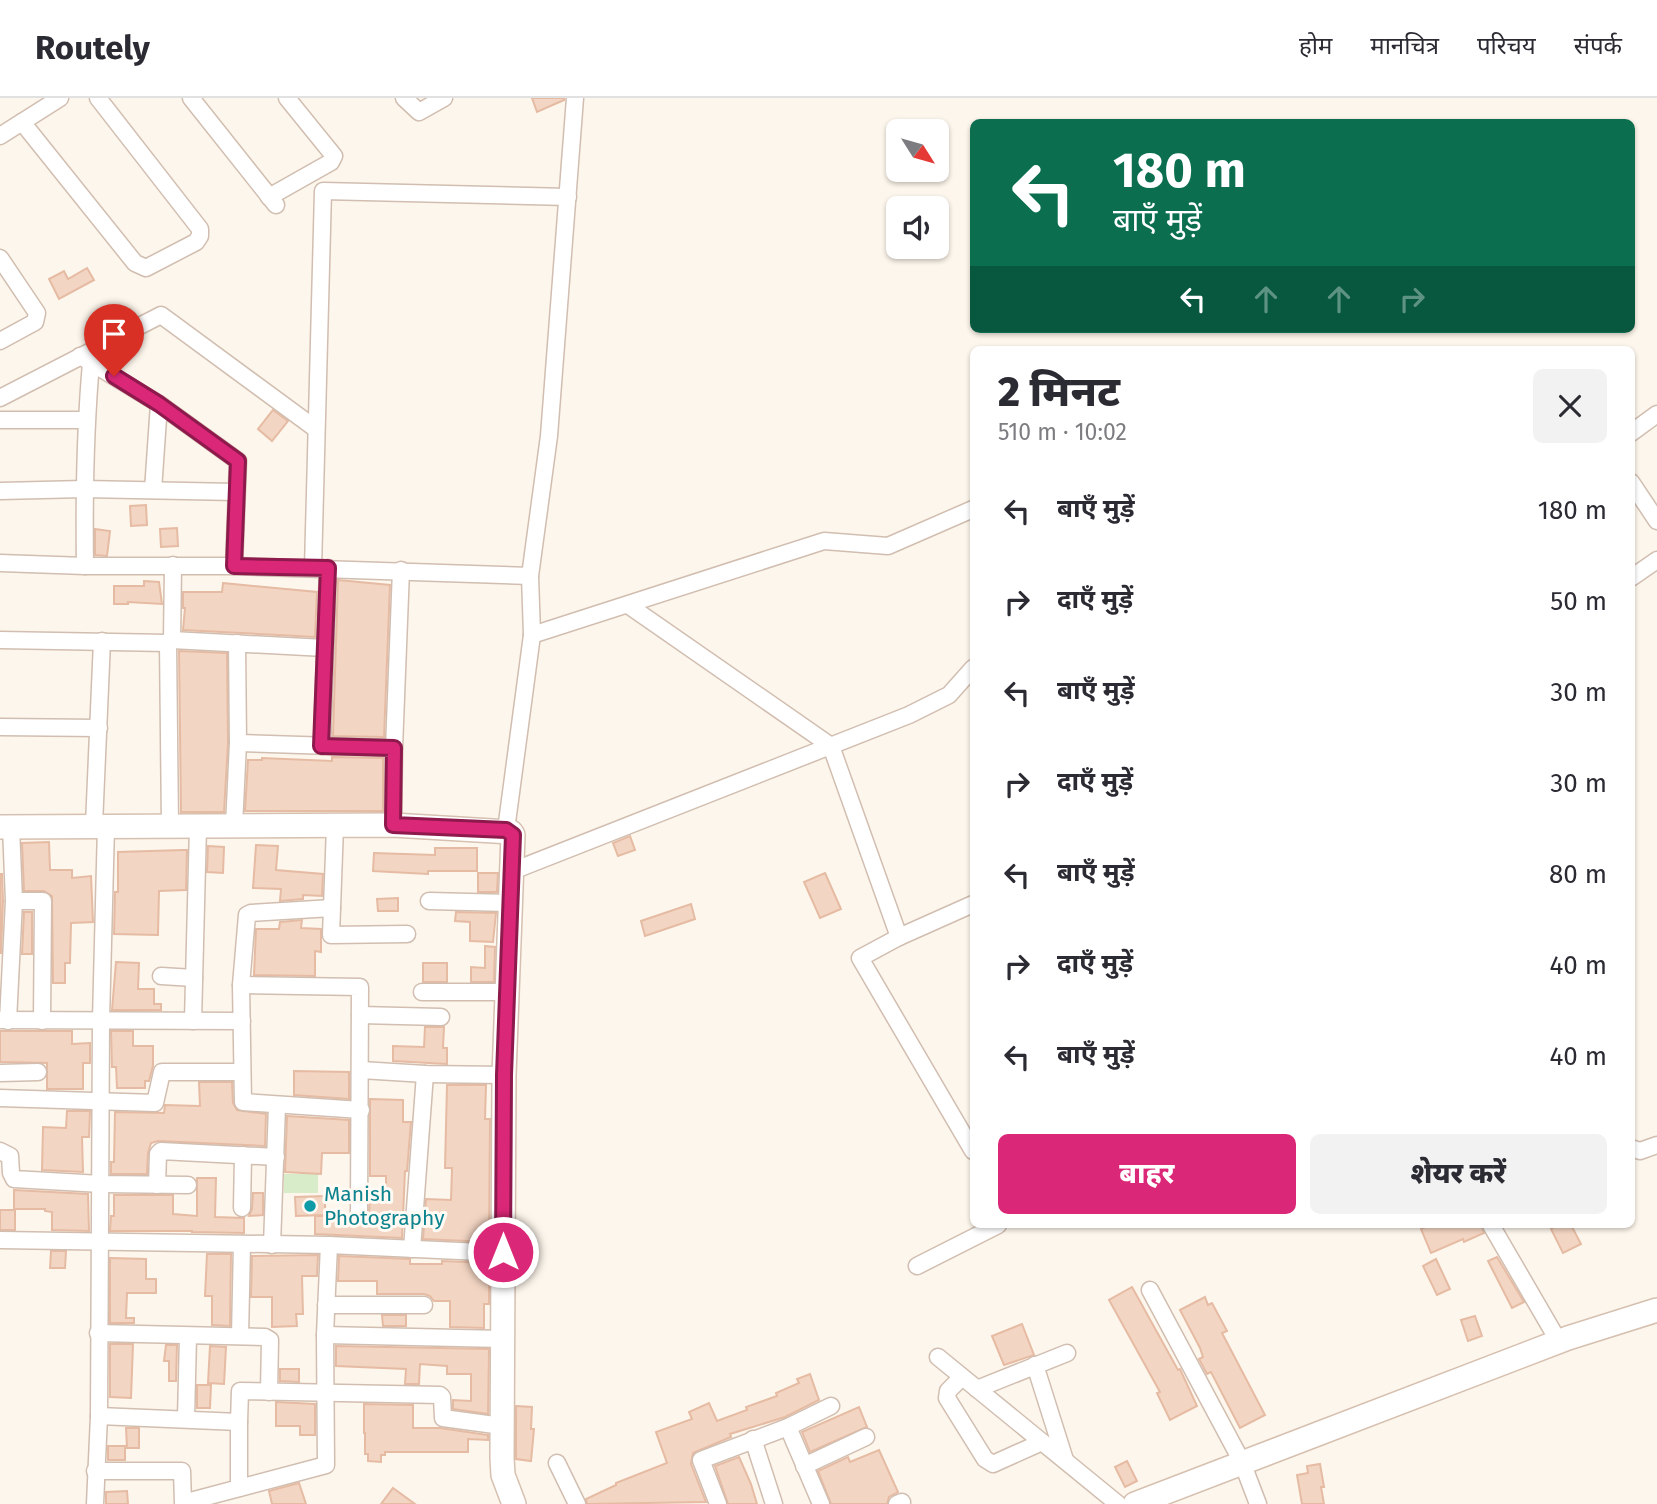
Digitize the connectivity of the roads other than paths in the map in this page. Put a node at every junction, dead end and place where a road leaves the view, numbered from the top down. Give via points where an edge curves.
1 (60, 98) edge
2 (98, 98) edge
3 (191, 98) edge
4 (287, 98) edge
5 (404, 98) edge
6 (444, 98) edge
7 (575, 98) edge
8 (22, 122) junction
9 (0, 136) edge
10 (568, 197) junction
11 (0, 258) edge
12 (0, 341) edge
13 (85, 359) junction
14 (0, 398) edge
15 (159, 404) junction
16 (1657, 414) edge
17 (0, 420) edge
18 (86, 420) junction
19 (316, 429) junction
20 (1635, 430) edge
21 (1635, 488) edge
22 (83, 489) junction
23 (153, 490) junction
24 (0, 491) edge
25 (236, 492) junction
26 (970, 510) edge
27 (1657, 521) edge
28 (1657, 560) edge
29 (0, 563) edge
30 (173, 565) junction
31 (85, 566) junction
32 (234, 566) junction
33 (320, 568) junction
34 (401, 570) junction
35 (1635, 575) edge
36 (530, 576) junction
37 (628, 605) junction
38 (532, 635) junction
39 (0, 640) edge
40 (102, 641) junction
41 (170, 642) junction
42 (237, 643) junction
43 (325, 648) junction
44 (970, 671) edge
45 (0, 727) edge
46 (99, 728) junction
47 (238, 743) junction
48 (321, 746) junction
49 (831, 746) junction
50 (394, 748) junction
51 (393, 825) junction
52 (100, 826) junction
53 (170, 826) junction
54 (198, 826) junction
55 (234, 826) junction
56 (335, 826) junction
57 (6, 827) edge
58 (506, 830) junction
59 (510, 872) junction
60 (14, 901) junction
61 (429, 901) dead end
62 (509, 903) junction
63 (970, 905) edge
64 (332, 908) junction
65 (407, 934) dead end
66 (899, 937) junction
67 (161, 976) dead end
68 (11, 977) junction
69 (194, 978) junction
70 (42, 979) junction
71 (241, 985) junction
72 (422, 992) dead end
73 (506, 992) junction
74 (360, 1014) junction
75 (441, 1017) dead end
76 (4, 1020) edge
77 (102, 1020) junction
78 (42, 1021) junction
79 (193, 1021) junction
80 (242, 1021) junction
81 (361, 1070) junction
82 (38, 1072) dead end
83 (242, 1072) junction
84 (0, 1073) edge
85 (425, 1074) junction
86 (504, 1075) junction
87 (0, 1098) edge
88 (103, 1100) junction
89 (276, 1106) junction
90 (361, 1110) junction
91 (1657, 1145) edge
92 (970, 1146) edge
93 (1635, 1150) edge
94 (0, 1151) edge
95 (243, 1155) junction
96 (276, 1157) junction
97 (101, 1184) junction
98 (157, 1185) junction
99 (188, 1185) dead end
100 (242, 1209) dead end
101 (359, 1214) dead end
102 (992, 1228) edge
103 (1493, 1228) edge
104 (0, 1240) edge
105 (100, 1241) junction
106 (242, 1244) junction
107 (272, 1245) junction
108 (328, 1245) junction
109 (412, 1249) junction
110 (503, 1252) junction
111 (917, 1265) dead end
112 (1150, 1290) dead end
113 (326, 1305) junction
114 (424, 1305) dead end
115 (1657, 1310) edge
116 (98, 1333) junction
117 (188, 1335) junction
118 (325, 1335) junction
119 (240, 1336) junction
120 (502, 1339) junction
121 (1559, 1342) junction
122 (1067, 1353) dead end
123 (938, 1357) dead end
124 (1035, 1365) junction
125 (962, 1377) junction
126 (977, 1389) junction
127 (269, 1392) junction
128 (326, 1392) junction
129 (831, 1406) dead end
130 (99, 1416) junction
131 (186, 1418) junction
132 (239, 1422) junction
133 (502, 1426) junction
134 (788, 1427) junction
135 (866, 1437) dead end
136 (753, 1439) junction
137 (1042, 1442) junction
138 (1065, 1461) junction
139 (1242, 1462) junction
140 (557, 1463) dead end
141 (804, 1466) junction
142 (96, 1471) junction
143 (239, 1488) junction
144 (95, 1504) edge
145 (514, 1504) edge
146 (577, 1504) edge
147 (717, 1504) edge
148 (774, 1504) edge
149 (821, 1504) edge
150 (1118, 1504) edge
151 (1135, 1504) edge
152 (1258, 1504) edge

1 - 8 street
2 - 8 street via 200,229 196,242 146,268 135,263
3 - 4 street via 273,201 334,156
5 - 6 street via 419,112
7 - 10 street
8 - 9 street
10 - 19 street via 323,191
10 - 36 street via 549,436
11 - 12 street via 38,318
13 - 14 street
13 - 15 street
13 - 18 street
13 - 19 street via 161,315
15 - 23 street
15 - 25 street via 238,461
16 - 20 street
17 - 18 street
18 - 22 street
19 - 33 street
21 - 27 street
22 - 23 street
22 - 24 street
22 - 31 street
23 - 25 street
25 - 32 street
26 - 37 street via 888,546 824,541
28 - 35 street
29 - 31 street
30 - 31 street
30 - 32 street
30 - 41 street
32 - 33 street
33 - 34 street
33 - 43 street
34 - 36 street
34 - 50 street
36 - 38 street
37 - 38 street
37 - 49 street
38 - 58 street
39 - 40 street
40 - 41 street
40 - 46 street
41 - 42 street
41 - 53 street
42 - 43 street
42 - 47 street
43 - 48 street
44 - 49 street via 949,695
45 - 46 street
46 - 52 street
47 - 48 street
47 - 55 street
48 - 50 street
49 - 59 street
49 - 66 street
50 - 51 street
51 - 56 street
51 - 58 street
52 - 53 street
52 - 57 street
52 - 77 street
53 - 54 street
54 - 55 street
54 - 69 street
55 - 56 street
56 - 64 street
57 - 60 street
58 - 59 street via 513,835
59 - 62 street
60 - 68 street
60 - 70 street via 43,901
61 - 62 street
62 - 73 street
63 - 66 street
64 - 65 street via 331,935
64 - 71 street via 249,914
66 - 92 street via 860,958
67 - 69 street
68 - 70 street
68 - 76 street
69 - 79 street
70 - 78 street
71 - 74 street via 360,987
71 - 80 street
72 - 73 street
73 - 86 street
74 - 75 street
74 - 81 street
76 - 78 street
77 - 78 street
77 - 79 street
77 - 88 street
79 - 80 street
80 - 83 street
81 - 85 street
81 - 90 street
82 - 84 street
83 - 88 street via 162,1072 155,1102
83 - 89 street via 243,1102
85 - 86 street
85 - 109 street
86 - 110 street
87 - 88 street
88 - 97 street
89 - 90 street
89 - 96 street
90 - 101 street
91 - 93 street
94 - 97 street via 10,1156 14,1179
95 - 96 street
95 - 98 street via 160,1152
95 - 100 street
96 - 107 street
97 - 98 street
97 - 105 street
98 - 99 street
102 - 111 street
103 - 121 street
104 - 105 street
105 - 106 street
105 - 116 street
106 - 107 street
106 - 119 street
107 - 108 street
108 - 109 street
108 - 113 street
109 - 110 street
110 - 120 street
112 - 139 street
113 - 114 street
113 - 118 street
115 - 121 street
116 - 117 street
116 - 130 street
117 - 119 street
117 - 131 street
118 - 120 street
118 - 128 street
119 - 127 street via 270,1340
120 - 133 street
121 - 139 street
122 - 124 street
123 - 125 street
124 - 126 street
124 - 138 street
125 - 126 street
125 - 137 street via 947,1398 985,1460 993,1464
126 - 137 street
127 - 128 street
127 - 132 street via 240,1391
128 - 133 street via 440,1395 443,1418
128 - 143 street via 326,1465
129 - 134 street
130 - 131 street
130 - 142 street
131 - 132 street
132 - 143 street
133 - 145 street via 503,1475
134 - 136 street
134 - 141 street
135 - 141 street
136 - 147 street via 701,1460
136 - 148 street
137 - 138 street
138 - 150 street
139 - 151 street
139 - 152 street
140 - 146 street
141 - 149 street
142 - 143 street via 182,1471 183,1503
142 - 144 street

